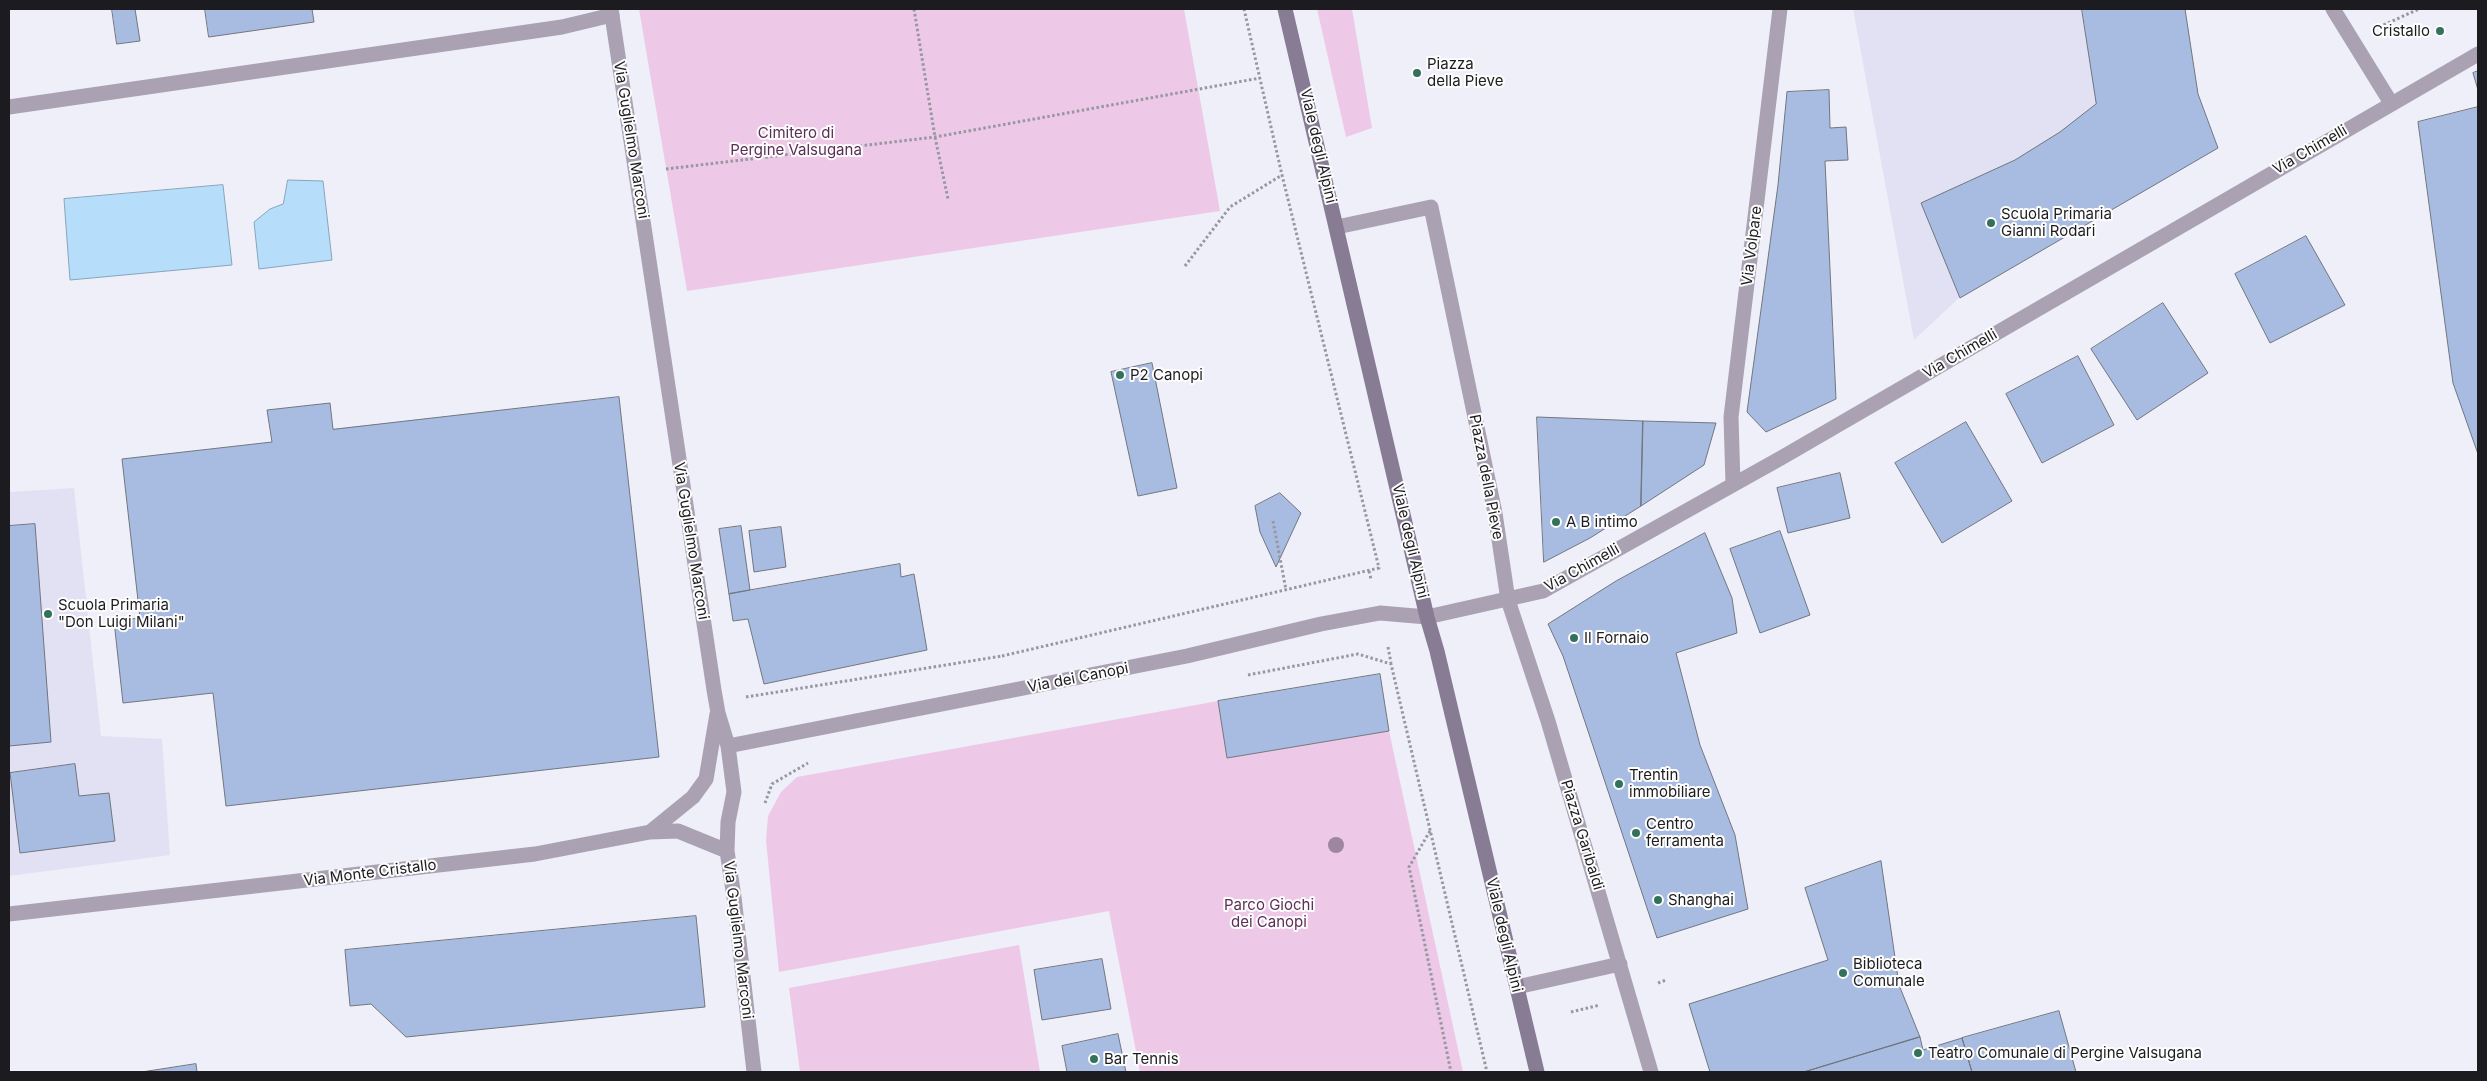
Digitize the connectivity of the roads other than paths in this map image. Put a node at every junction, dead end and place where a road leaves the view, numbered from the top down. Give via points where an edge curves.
1 (1286, 9) edge
2 (1780, 9) edge
3 (2333, 9) edge
4 (611, 12) edge
5 (2478, 54) edge
6 (2391, 103) junction
7 (9, 107) edge
8 (1337, 227) junction
9 (1733, 484) junction
10 (1508, 600) junction
11 (1427, 617) junction
12 (718, 713) junction
13 (728, 746) junction
14 (650, 832) junction
15 (726, 851) junction
16 (9, 914) edge
17 (1620, 964) junction
18 (1517, 986) junction
19 (754, 1072) edge
20 (1537, 1072) edge
21 (1651, 1072) edge

1 - 8 main road, Viale degli Alpini
2 - 9 street, Via Volpare via 1731,417
3 - 6 street
4 - 7 street via 552,28
4 - 12 street, Via Guglielmo Marconi
5 - 6 street, Via Chimelli
6 - 9 street, Via Chimelli
8 - 10 street, Piazza della Pieve via 1431,207 1495,513
8 - 11 main road, Viale degli Alpini
9 - 10 street, Via Chimelli via 1543,591
10 - 11 street, Via Chimelli
10 - 17 street, Piazza Garibaldi via 1548,721
11 - 13 street, Via dei Canopi via 1380,613 1187,656
11 - 18 main road, Viale degli Alpini
12 - 13 street, Via Guglielmo Marconi
12 - 14 street via 706,779 693,797
13 - 15 street, Via Guglielmo Marconi via 734,792
14 - 15 street, Via Monte Cristallo via 678,831
14 - 16 street, Via Monte Cristallo via 535,854
15 - 19 street, Via Guglielmo Marconi
17 - 18 street
17 - 21 street, Piazza Garibaldi
18 - 20 main road, Viale degli Alpini

